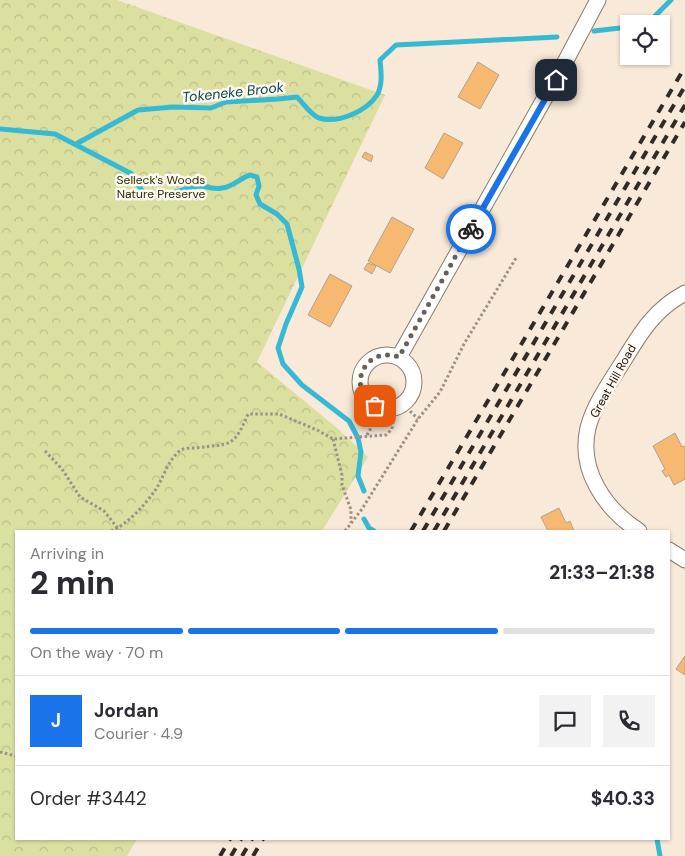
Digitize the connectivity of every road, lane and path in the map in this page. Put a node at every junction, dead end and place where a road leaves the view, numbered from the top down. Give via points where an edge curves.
1 (598, 0) edge
2 (516, 258) dead end
3 (685, 293) edge
4 (399, 357) junction
5 (390, 407) junction
6 (418, 418) junction
7 (365, 436) junction
8 (333, 439) junction
9 (45, 451) dead end
10 (351, 523) junction
11 (119, 530) edge
12 (346, 530) edge
13 (638, 530) edge
14 (670, 551) edge
15 (685, 560) edge
16 (0, 752) edge
17 (15, 756) edge

1 - 4 street
2 - 6 path via 464,344 440,392
3 - 13 street, Great Hill Road via 658,311 640,334 613,377 588,428 585,453 590,474 618,515
4 - 5 street via 408,364 414,386 412,395
4 - 5 street via 387,354 368,362 360,384 368,401
5 - 6 path
5 - 7 path via 376,419
5 - 7 path via 392,430 386,435
6 - 10 path
7 - 8 path
8 - 10 path via 342,485 351,510
8 - 11 path via 279,414 248,414 239,435 231,443 182,449 155,490
9 - 11 path via 62,469 80,497 104,511
10 - 12 path
14 - 15 street
16 - 17 path

